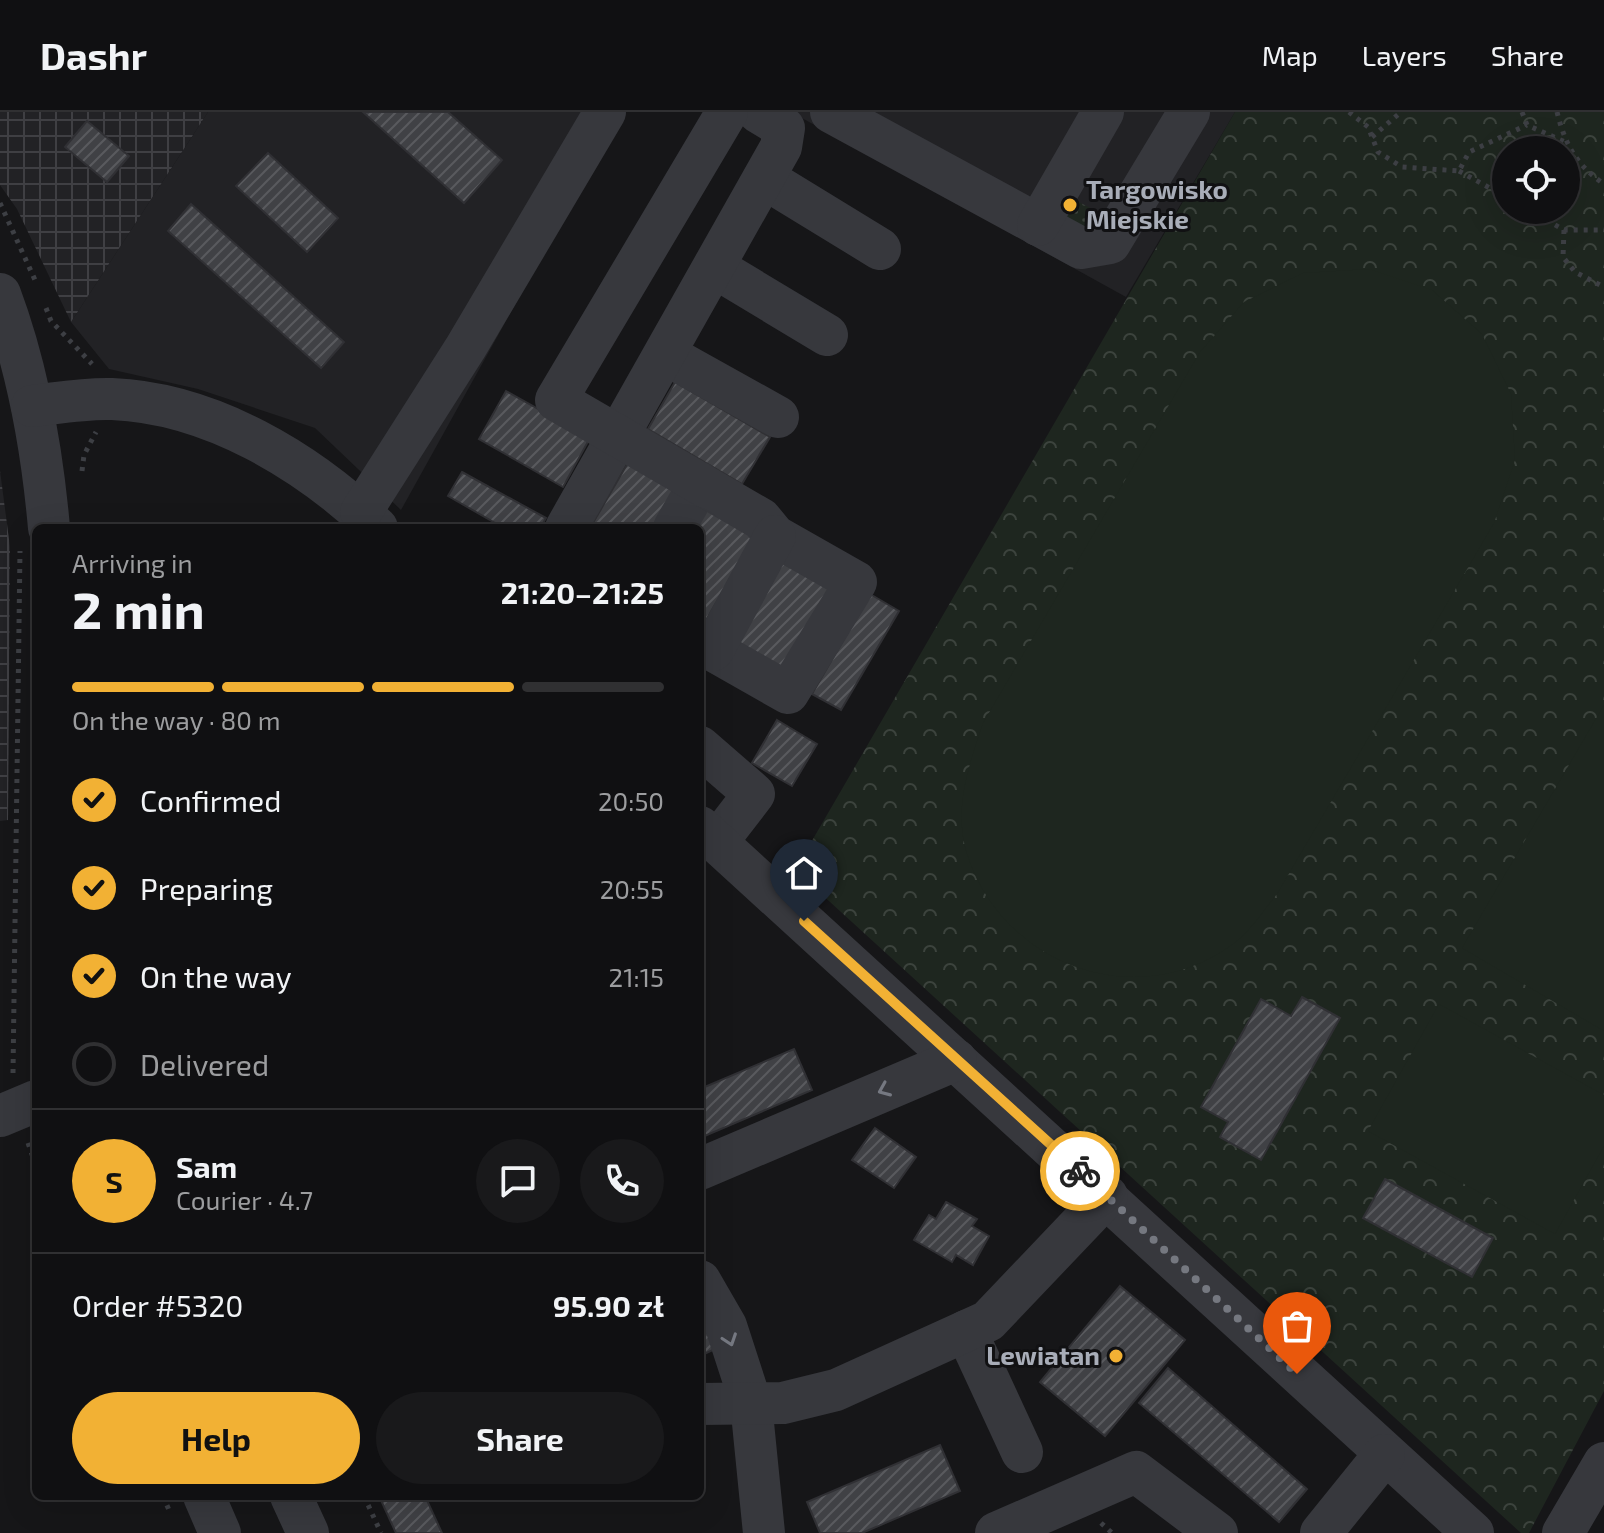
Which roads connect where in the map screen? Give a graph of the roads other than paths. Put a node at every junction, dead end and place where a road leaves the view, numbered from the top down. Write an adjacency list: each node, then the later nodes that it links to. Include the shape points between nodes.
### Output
1 (605, 112): 18 (street)
2 (727, 112): 16 (street, via 556,400)
3 (758, 112): 7 (street, via 784,128 781,147)
4 (831, 112): 8 (street)
5 (1103, 112): 8 (street)
6 (1189, 112): 8 (street, via 1110,243 1081,248)
7 (764, 178): 9 (street); 10 (street)
8 (1038, 225)
9 (880, 249)
10 (714, 267): 12 (street); 13 (street)
11 (19, 290): 14 (street)
12 (827, 335)
13 (665, 354): 15 (street); 16 (street)
14 (32, 406): 18 (street, via 98,399 189,411 271,447); 19 (street, via 44,466)
15 (778, 417)
16 (619, 435): 17 (street); 20 (street)
17 (700, 483): 21 (street); 22 (street, via 761,519)
18 (369, 520)
19 (36, 524)
20 (568, 524)
21 (676, 524)
22 (775, 536): 23 (street); 23 (street, via 856,582 788,693)
23 (706, 646)
24 (704, 750): 25 (street, via 754,794)
25 (708, 835): 26 (street)
26 (956, 1060): 27 (street, one-way to 27); 28 (street)
27 (704, 1167)
28 (1107, 1196): 30 (street, via 988,1321); 34 (street)
29 (704, 1288): 31 (street, one-way to 31, via 726,1326)
30 (966, 1331): 31 (street, via 836,1390 783,1403); 33 (street)
31 (751, 1403): 32 (street); 42 (street)
32 (704, 1404)
33 (1022, 1452)
34 (1384, 1455): 39 (street); 45 (street)
35 (1604, 1463): 46 (street)
36 (206, 1500): 40 (street)
37 (293, 1500): 41 (street)
38 (1053, 1521): 43 (street); 44 (street, via 1136,1472)
39 (1342, 1525)
40 (220, 1533)
41 (308, 1533)
42 (764, 1533)
43 (996, 1533)
44 (1217, 1533)
45 (1473, 1533)
46 (1563, 1533)

